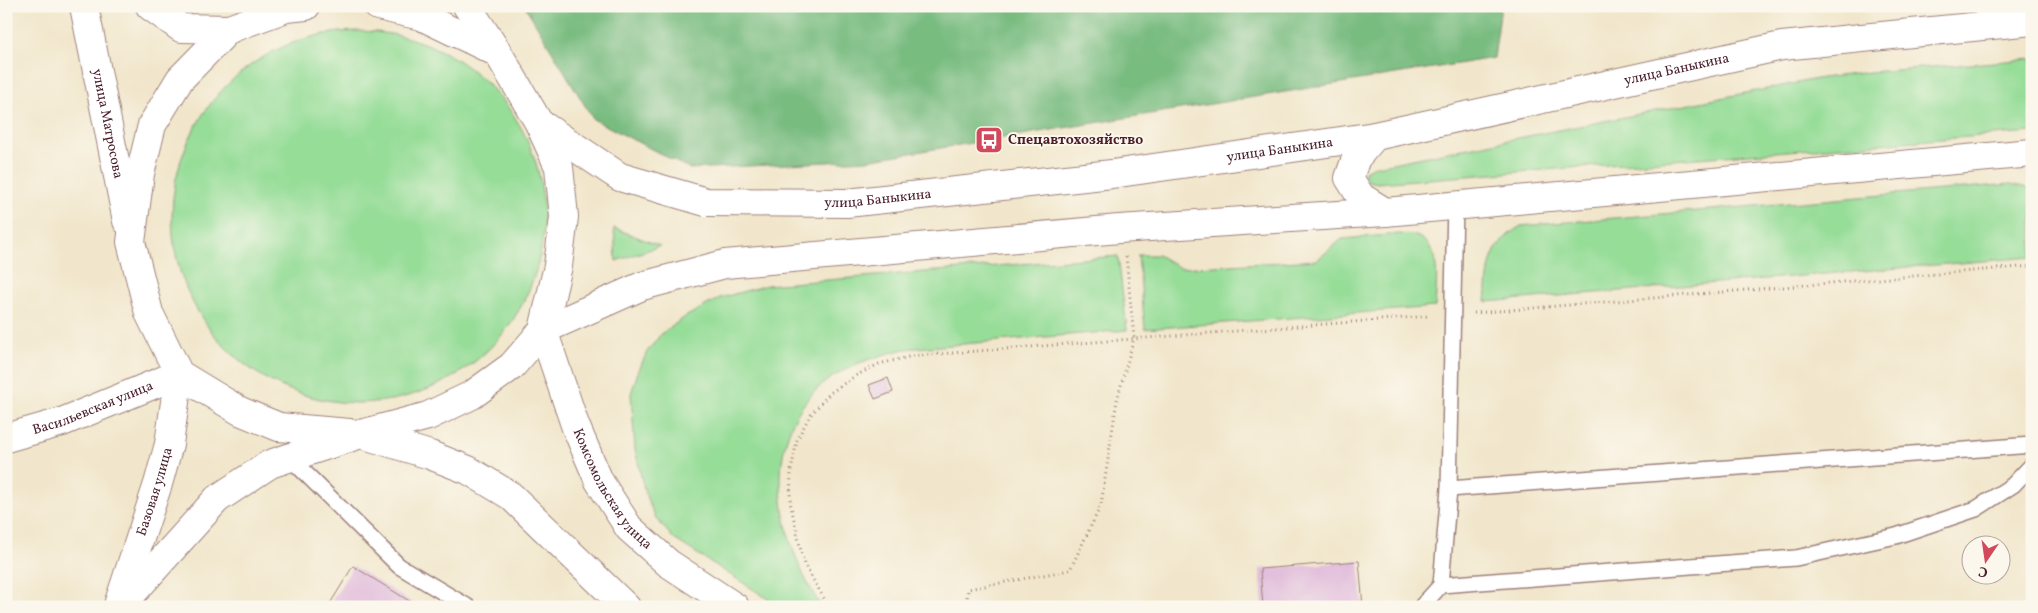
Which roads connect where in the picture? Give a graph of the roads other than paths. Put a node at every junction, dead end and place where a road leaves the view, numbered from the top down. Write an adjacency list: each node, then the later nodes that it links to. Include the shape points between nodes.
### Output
1 (84, 6): 15 (main road, улица Матросова)
2 (150, 6): 8 (main road, via 181,28)
3 (254, 6): 8 (main road)
4 (306, 6): 8 (main road, via 286,8)
5 (378, 6): 9 (main road, via 421,16)
6 (467, 6): 9 (main road)
7 (2032, 20): 11 (main road, улица Баныкина, via 1782,46)
8 (229, 29): 15 (main road, via 180,79 152,125 140,174)
9 (498, 53): 10 (main road)
10 (540, 123): 11 (main road, улица Баныкина, via 620,177 706,202 847,202 1112,174); 16 (main road, via 559,167 564,216 558,266)
11 (1376, 136): 14 (main road, via 1356,158 1349,178 1361,197)
12 (2032, 153): 13 (main road)
13 (1454, 204): 14 (main road); 23 (lane)
14 (1386, 212): 16 (main road, via 1119,229 724,264 642,286)
15 (131, 242): 17 (main road, улица Матросова, via 149,312)
16 (544, 330): 18 (main road, via 512,366 472,395 428,416); 28 (main road, Комсомольская улица, via 574,425 600,481 629,528 668,563)
17 (179, 374): 18 (main road, via 240,411 279,427); 19 (main road, Васильевская улица, via 62,422); 25 (main road, Базовая улица, via 169,444)
18 (361, 434): 21 (main road); 27 (main road, via 468,470 510,496)
19 (6, 438)
20 (2032, 445): 23 (lane)
21 (290, 458): 25 (main road, via 270,464 217,499); 26 (lane, via 399,566)
22 (2032, 465): 24 (lane, via 2013,485 1976,509 1896,536 1796,558)
23 (1450, 489): 24 (lane)
24 (1441, 585): 29 (lane)
25 (119, 607)
26 (468, 607)
27 (626, 607)
28 (735, 607)
29 (1421, 607)

